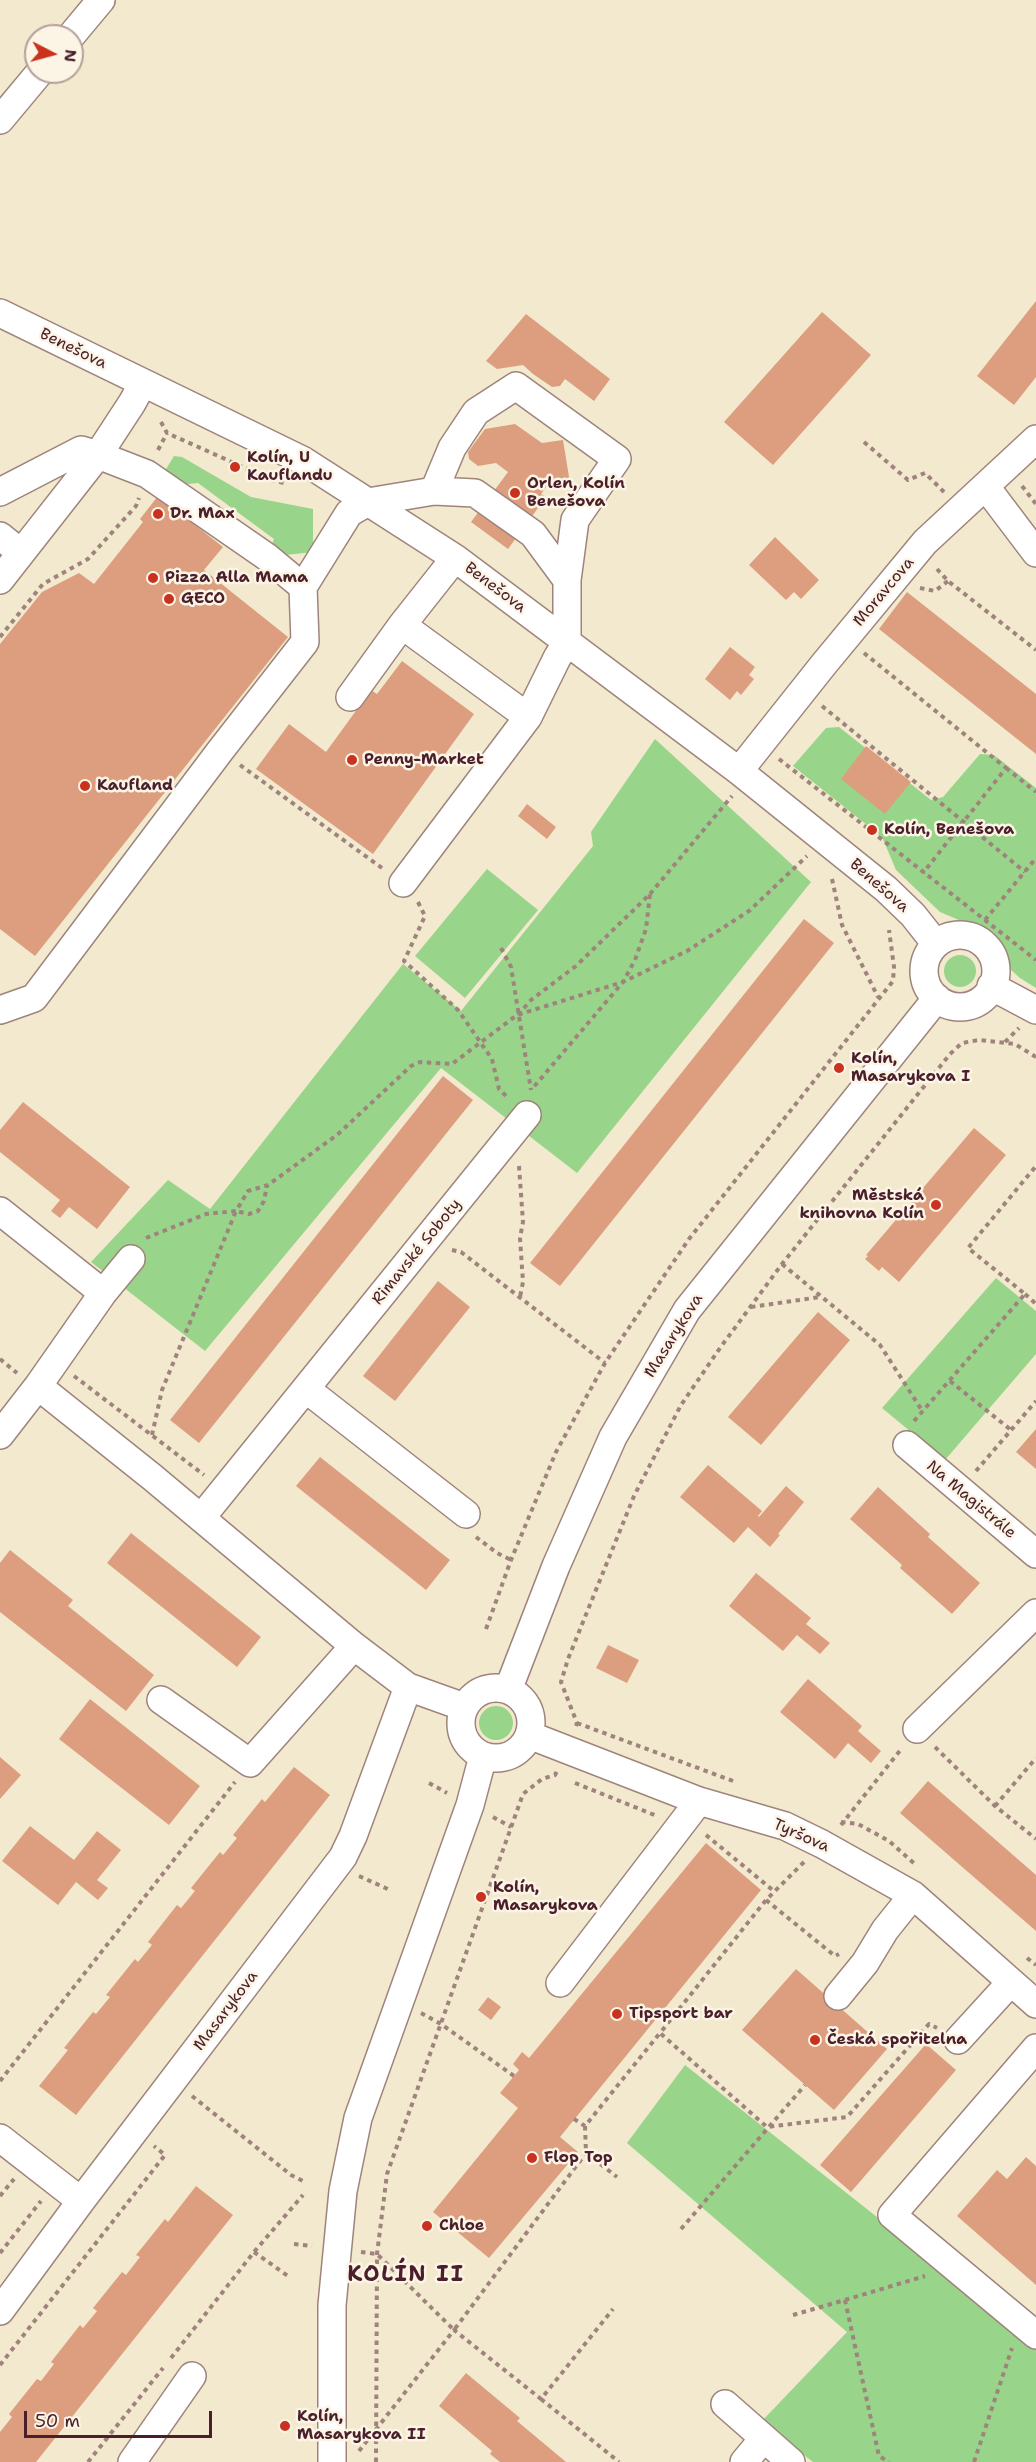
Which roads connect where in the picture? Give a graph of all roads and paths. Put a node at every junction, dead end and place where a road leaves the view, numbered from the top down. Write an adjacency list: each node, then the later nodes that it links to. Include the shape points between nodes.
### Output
1 (101, 0): 2 (street)
2 (81, 24)
3 (30, 84): 4 (street)
4 (0, 120)
5 (0, 313): 6 (street, Benešova)
6 (143, 383): 12 (street); 20 (street, Benešova, via 304,460)
7 (158, 415): 8 (path)
8 (167, 433): 11 (path); 14 (path)
9 (1036, 439): 15 (street, Moravcova)
10 (864, 442): 19 (path, via 908,480 925,473)
11 (157, 451)
12 (98, 455): 17 (street, via 81,450); 24 (street); 30 (street, via 147,474 267,557)
13 (1018, 480): 21 (path)
14 (294, 486)
15 (986, 487): 23 (street, Moravcova); 25 (street)
16 (434, 491): 20 (street); 28 (street, via 475,493 533,534); 28 (street, via 452,448 476,412 516,386 617,459 575,520)
17 (0, 492)
18 (139, 496): 33 (path, via 136,506 88,559 43,584)
19 (949, 498)
20 (368, 502): 26 (street, Benešova); 30 (street, via 350,513)
21 (1036, 504)
22 (0, 536): 24 (street)
23 (919, 551): 29 (path); 40 (street, Moravcova)
24 (21, 553): 27 (street)
25 (1036, 553)
26 (455, 558): 32 (street); 34 (street, Benešova)
27 (0, 580)
28 (567, 580): 34 (street)
29 (948, 581): 31 (path, via 935,591); 36 (path)
30 (303, 587): 41 (street, via 305,642)
31 (916, 588)
32 (402, 626): 37 (street); 39 (street)
33 (0, 637)
34 (567, 642): 39 (street); 43 (street, Benešova)
35 (859, 648): 42 (path)
36 (1036, 650)
37 (350, 697)
38 (817, 702): 45 (path)
39 (528, 717): 53 (street)
40 (759, 746): 43 (street, Moravcova); 51 (path)
41 (220, 751): 53 (path); 63 (street, via 34,998)
42 (1006, 768): 44 (path); 45 (path)
43 (735, 783): 54 (path); 57 (street, Benešova, via 886,889)
44 (1036, 792)
45 (963, 821): 50 (path); 51 (path)
46 (800, 848): 47 (path)
47 (808, 855): 49 (path); 60 (path, via 729,926 663,965)
48 (1036, 858): 50 (path)
49 (816, 860)
50 (1025, 872): 55 (path)
51 (923, 873): 55 (path)
52 (838, 877): 56 (path, via 831,872 842,925 878,997 893,981 891,932)
53 (403, 883): 66 (path, via 424,916 404,961 458,1010)
54 (650, 894): 60 (path, via 646,929); 65 (path, via 576,966)
55 (985, 920): 59 (path)
56 (886, 924)
57 (936, 944): 61 (street, via 954,935 981,942 995,967); 62 (street, via 925,961 924,971)
58 (501, 948): 65 (path, via 511,967)
59 (1036, 960)
60 (623, 982): 65 (path); 68 (path)
61 (992, 986): 62 (street, via 977,1002 967,1006 946,1004); 64 (street)
62 (937, 998): 104 (street, Masarykova, via 687,1310 613,1437 556,1566)
63 (0, 1010)
64 (1036, 1010)
65 (517, 1015): 66 (path); 68 (path, via 523,1030)
66 (481, 1041): 68 (path, via 492,1059 499,1089); 71 (path, via 452,1064 420,1062 411,1066 337,1135)
67 (1036, 1057): 76 (path, via 1015,1044 979,1040 962,1043)
68 (525, 1104): 74 (street, Rimavské Soboty)
69 (520, 1162): 79 (path)
70 (1036, 1166): 78 (path, via 968,1248)
71 (267, 1185): 73 (path, via 248,1191); 73 (path, via 258,1211 249,1214)
72 (0, 1210): 77 (street)
73 (236, 1210): 75 (path, via 206,1214 127,1244 122,1251); 93 (path, via 162,1390)
74 (428, 1238): 79 (path, via 447,1250 461,1252); 88 (street, Rimavské Soboty)
75 (131, 1259): 77 (street)
76 (783, 1264): 80 (path); 82 (path)
77 (103, 1293): 84 (street)
78 (1025, 1294): 81 (path); 86 (path)
79 (520, 1297): 85 (path)
80 (821, 1297): 82 (path); 90 (path, via 880,1346)
81 (1036, 1304)
82 (751, 1307): 109 (path, via 681,1405 634,1496 561,1682 577,1723)
83 (0, 1359): 87 (path)
84 (55, 1362): 87 (street); 93 (path)
85 (605, 1363)
86 (950, 1381): 90 (path); 91 (path)
87 (30, 1382): 92 (street); 98 (street)
88 (306, 1389): 97 (street); 98 (street, Rimavské Soboty)
89 (1036, 1401): 91 (path)
90 (923, 1412): 94 (path, via 899,1438)
91 (1011, 1430): 96 (path)
92 (0, 1435)
93 (152, 1435): 95 (path)
94 (907, 1445): 96 (street, Na Magistrále)
95 (205, 1475)
96 (959, 1491): 99 (street, Na Magistrále)
97 (466, 1514): 100 (path, via 462,1525)
98 (201, 1518): 102 (street)
99 (1036, 1554)
100 (511, 1560)
101 (1036, 1613): 107 (street)
102 (354, 1646): 103 (street); 112 (street)
103 (408, 1687): 106 (street); 117 (street, Masarykova, via 353,1836)
104 (508, 1690): 106 (street, via 488,1689 470,1698); 108 (street, via 525,1703 530,1713)
105 (161, 1700): 112 (street)
106 (464, 1707): 110 (street, via 461,1730 465,1741)
107 (917, 1729): 114 (path); 116 (path)
108 (529, 1735): 109 (street, Tyršova); 110 (street, via 524,1745 505,1757)
109 (566, 1749): 113 (street, Tyršova); 127 (path, via 555,1775 542,1779 523,1794)
110 (483, 1756): 125 (street, via 470,1805)
111 (1036, 1758): 114 (path)
112 (250, 1763): 133 (path)
113 (699, 1801): 116 (street, Tyršova, via 784,1826); 123 (street)
114 (995, 1806): 115 (path)
115 (1036, 1839)
116 (822, 1844): 119 (street, Tyršova); 120 (path)
117 (337, 1865): 118 (path); 132 (street, Masarykova)
118 (390, 1890)
119 (913, 1895): 122 (street, Tyršova); 124 (street)
120 (766, 1900): 121 (path, via 835,1956); 128 (path)
121 (845, 1951)
122 (1011, 1982): 126 (street, Tyršova); 129 (street)
123 (560, 1983)
124 (838, 1996)
125 (401, 1998): 127 (path); 166 (street, via 358,2118 343,2191 332,2305)
126 (1036, 2004)
127 (441, 2024): 131 (path); 151 (path, via 387,2174)
128 (660, 2033): 136 (path); 137 (path)
129 (958, 2040): 137 (path, via 929,2024 847,2117)
130 (1036, 2048): 152 (street, via 892,2215)
131 (514, 2076)
132 (173, 2080): 138 (street, Masarykova); 143 (path)
133 (0, 2081)
134 (805, 2085): 137 (path)
135 (574, 2119): 136 (path)
136 (585, 2126): 140 (path)
137 (767, 2127): 148 (path)
138 (134, 2131): 147 (street, Masarykova); 160 (path, via 165,2155)
139 (0, 2138): 147 (street)
140 (586, 2153): 142 (path); 159 (path)
141 (19, 2171): 145 (path)
142 (617, 2177)
143 (303, 2181)
144 (303, 2195): 149 (path)
145 (0, 2196)
146 (45, 2197): 150 (path)
147 (81, 2201): 156 (street, Masarykova)
148 (681, 2229)
149 (254, 2252): 153 (path); 167 (path)
150 (0, 2253)
151 (377, 2254): 159 (path); 164 (path)
152 (954, 2268): 154 (path); 158 (street)
153 (288, 2276)
154 (845, 2300): 157 (path); 173 (path, via 879,2457)
155 (613, 2309): 162 (path)
156 (0, 2311)
157 (793, 2315)
158 (1029, 2329): 174 (path)
159 (454, 2330): 162 (path); 164 (path)
160 (0, 2365)
161 (192, 2376): 168 (street)
162 (541, 2399): 170 (path)
163 (724, 2404): 165 (street)
164 (376, 2429): 166 (path); 169 (path)
165 (764, 2438): 171 (street); 172 (street)
166 (344, 2458)
167 (88, 2462)
168 (132, 2462)
169 (376, 2462)
170 (619, 2462)
171 (744, 2462)
172 (791, 2462)
173 (889, 2462)
174 (974, 2462)

